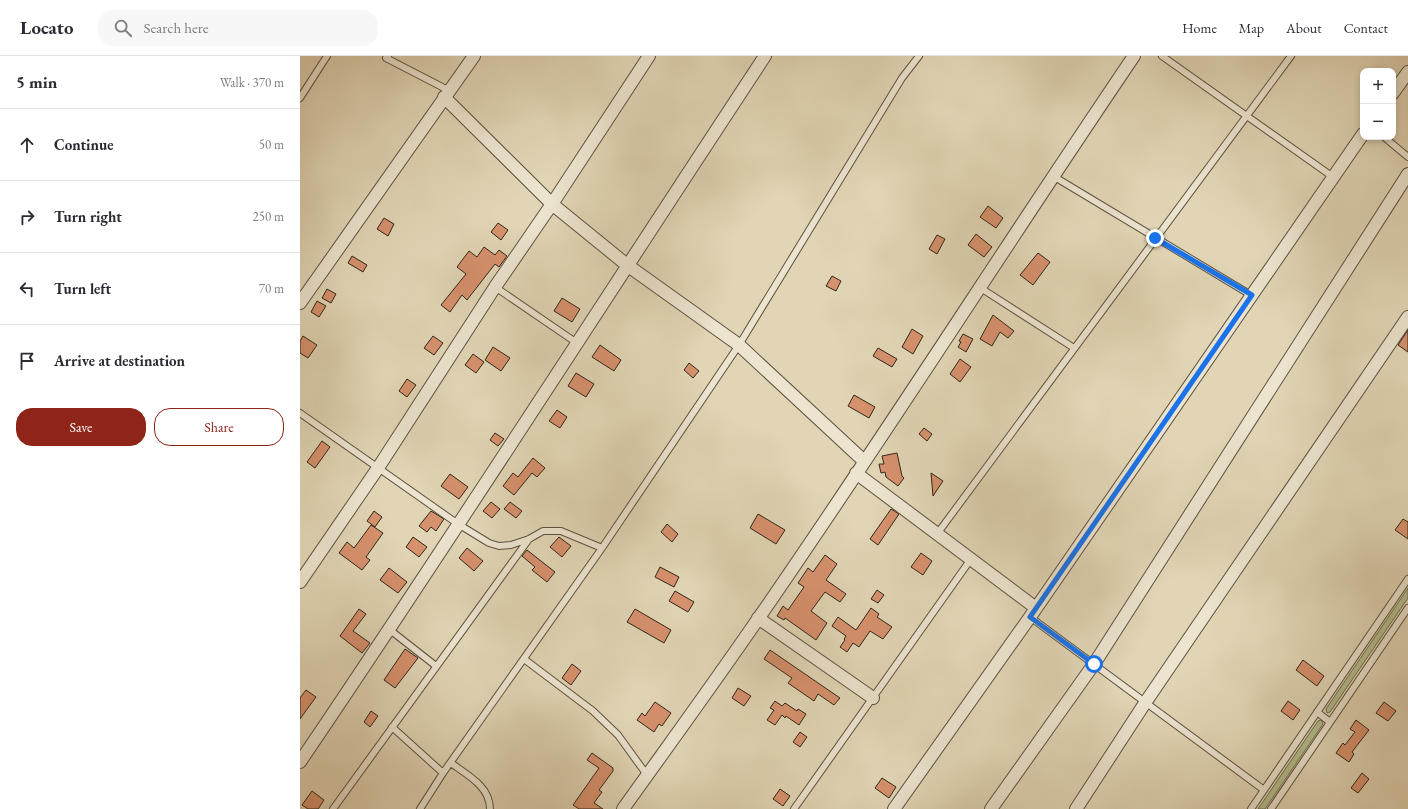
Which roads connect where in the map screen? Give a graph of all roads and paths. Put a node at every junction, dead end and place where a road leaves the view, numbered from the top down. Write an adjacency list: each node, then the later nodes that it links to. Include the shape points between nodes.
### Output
1 (327, 56): 13 (lane)
2 (388, 56): 12 (lane, via 386,58)
3 (474, 56): 12 (street)
4 (649, 56): 21 (street)
5 (765, 56): 23 (street)
6 (919, 56): 30 (lane, via 902,78)
7 (1134, 56): 19 (street)
8 (1162, 56): 14 (lane)
9 (1291, 56): 14 (lane)
10 (1408, 72): 11 (street)
11 (1396, 89)
12 (446, 94): 21 (street); 27 (street)
13 (300, 98)
14 (1246, 116): 20 (lane); 22 (lane)
15 (1360, 138): 20 (street)
16 (1388, 140): 17 (lane)
17 (1408, 157)
18 (1408, 174): 48 (street)
19 (1053, 176): 22 (lane); 25 (street)
20 (1333, 177): 26 (street)
21 (552, 204): 23 (street); 24 (street)
22 (1155, 238): 26 (lane); 31 (lane)
23 (627, 265): 29 (street); 30 (street)
24 (495, 286): 29 (lane); 34 (street)
25 (979, 287): 31 (lane); 33 (street)
26 (1252, 295): 44 (street)
27 (300, 303)
28 (1408, 317): 51 (street)
29 (577, 343): 36 (street)
30 (739, 344): 33 (street); 39 (lane)
31 (1074, 348): 37 (lane)
32 (300, 413): 34 (lane)
33 (864, 461): 35 (street)
34 (378, 468): 36 (lane); 42 (street)
35 (856, 473): 37 (street); 45 (street)
36 (458, 524): 38 (lane, via 489,543 499,546 511,545); 46 (street)
37 (937, 534): 40 (street)
38 (529, 538): 39 (lane, via 543,531 562,531); 49 (lane)
39 (602, 548): 47 (lane)
40 (971, 559): 44 (street); 50 (lane)
41 (1408, 579): 52 (lane)
42 (300, 582)
43 (1408, 608): 53 (lane)
44 (1033, 612): 48 (lane); 65 (street)
45 (758, 618): 50 (street); 58 (street)
46 (390, 630): 49 (lane); 55 (street)
47 (524, 658): 56 (lane); 58 (lane, via 593,711 618,735)
48 (1094, 664): 51 (lane); 66 (street)
49 (436, 666): 54 (lane)
50 (873, 698): 64 (lane)
51 (1145, 703): 59 (lane); 67 (street)
52 (1317, 712): 53 (lane); 59 (lane)
53 (1330, 722): 69 (lane)
54 (392, 727): 57 (lane); 60 (lane)
55 (300, 762)
56 (451, 762): 57 (lane); 62 (lane, via 484,789 489,798)
57 (443, 773): 61 (lane)
58 (648, 775): 63 (street)
59 (1264, 790): 68 (lane)
60 (333, 809)
61 (420, 809)
62 (490, 809)
63 (623, 809)
64 (794, 809)
65 (894, 809)
66 (992, 809)
67 (1076, 809)
68 (1251, 809)
69 (1271, 809)

